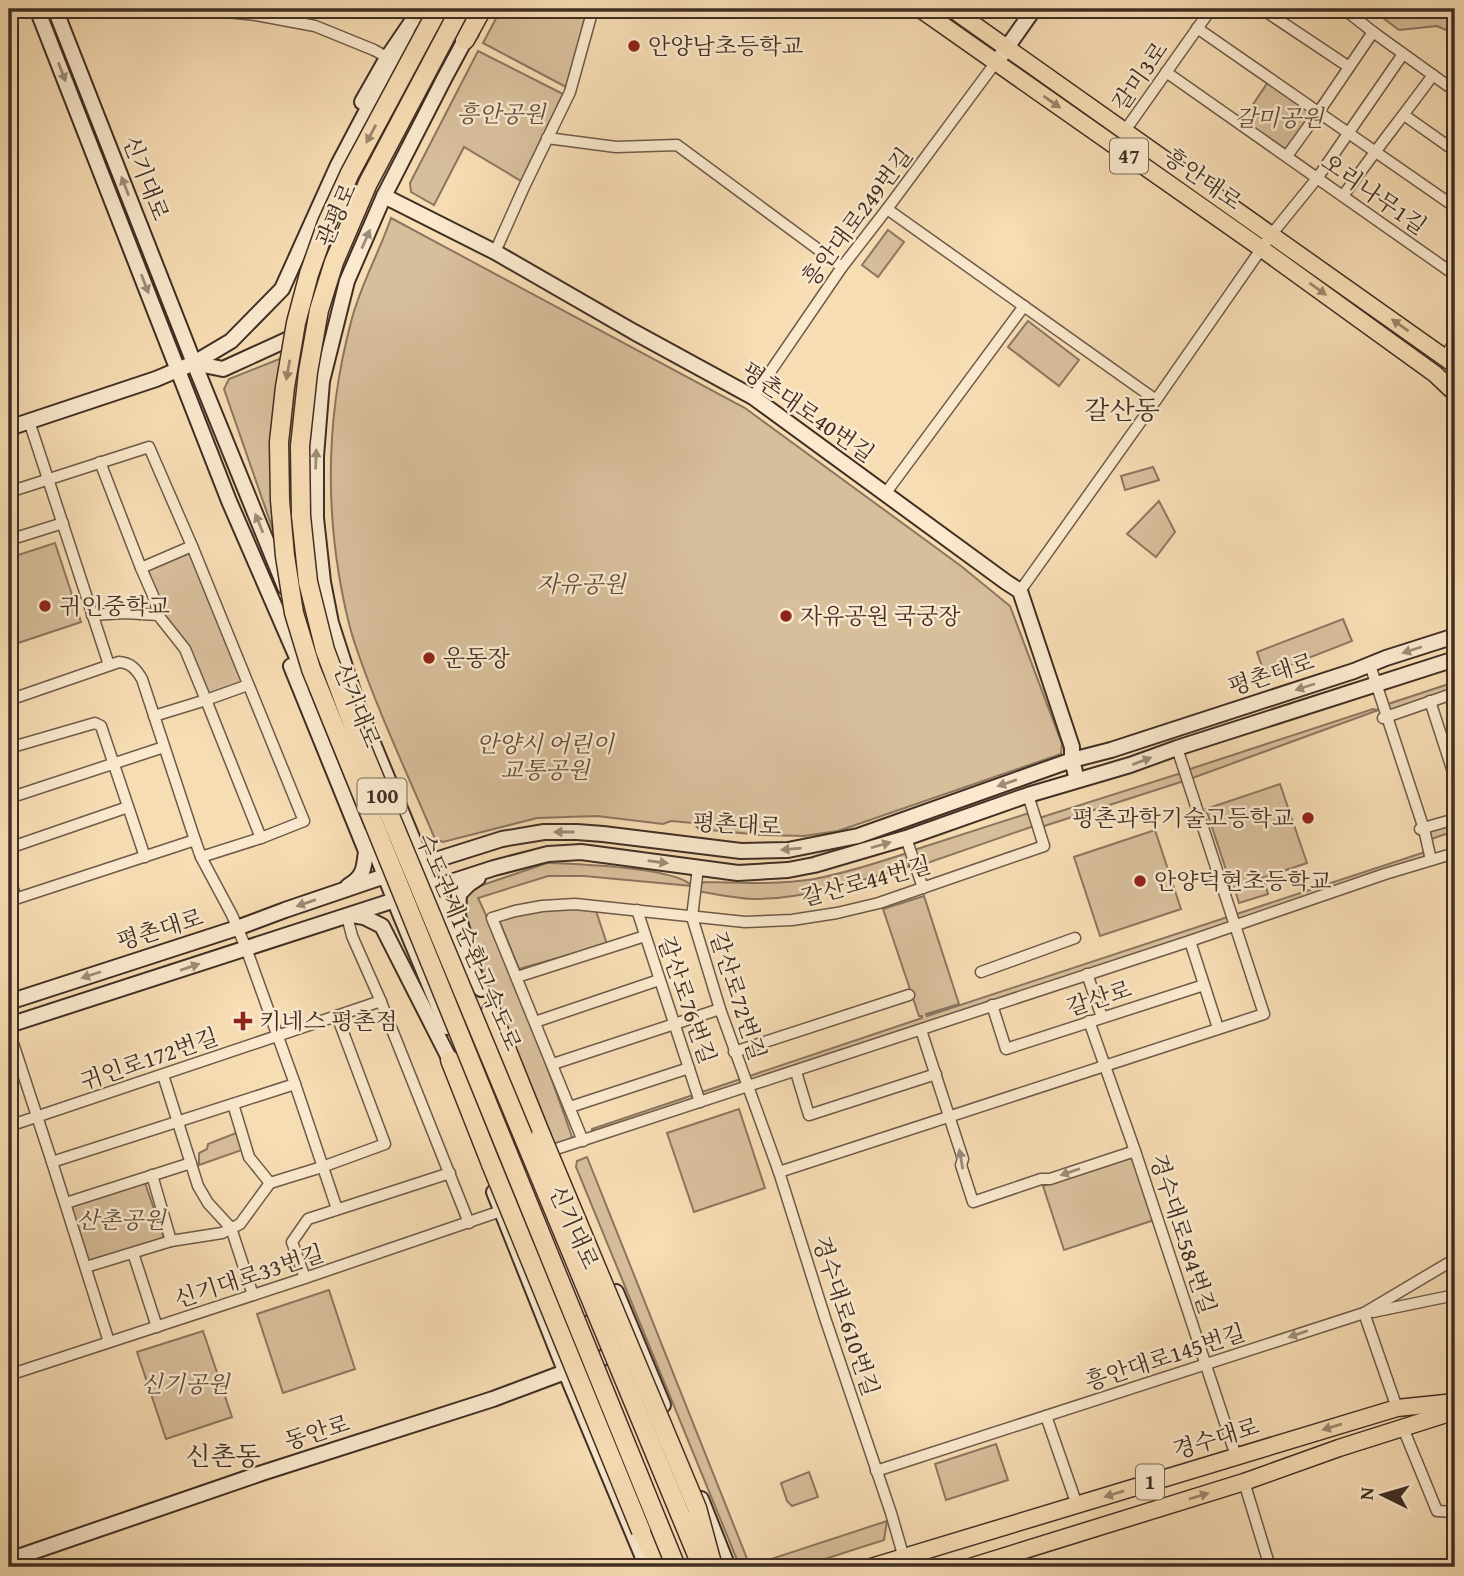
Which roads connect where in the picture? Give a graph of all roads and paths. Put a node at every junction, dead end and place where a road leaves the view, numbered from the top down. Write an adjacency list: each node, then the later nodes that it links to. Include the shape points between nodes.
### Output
1 (37, 9): 59 (street, 신기대로, one-way to 59)
2 (55, 9): 58 (street, 신기대로, one-way to 2)
3 (198, 9): 16 (street)
4 (460, 9): 226 (highway, 수도권제1순환고속도로 / 100, bridge, via 368,183 319,310 300,446 308,582 325,650 359,741)
5 (467, 9): 27 (street, 관평로)
6 (482, 9): 20 (highway)
7 (488, 9): 20 (street)
8 (593, 9): 35 (street, via 570,92)
9 (920, 9): 17 (main road, 흥안대로 / 47)
10 (1034, 9): 21 (street)
11 (1211, 9): 18 (street, 갈미3로)
12 (1262, 9): 25 (street)
13 (1344, 9): 19 (street)
14 (424, 10): 23 (street); 224 (highway, 수도권제1순환고속도로 / 100, one-way to 224, bridge, via 327,223 293,336 279,442 280,500 294,613 311,669)
15 (956, 11): 17 (main road); 21 (main road, 흥안대로 / 47)
16 (257, 12): 23 (street, via 315,26)
17 (949, 29): 24 (main road, 흥안대로 / 47)
18 (1197, 29): 26 (street, 갈미3로); 31 (street)
19 (1373, 33): 22 (street); 25 (street)
20 (465, 40): 27 (street)
21 (1008, 47): 24 (street); 33 (main road, 흥안대로 / 47)
22 (1403, 54): 28 (street); 34 (street)
23 (393, 60): 27 (street); 53 (street, 관평로, via 338,165); 53 (street, via 335,150)
24 (996, 62): 44 (street, 흥안대로249번길); 46 (main road, 흥안대로 / 47, one-way to 46)
25 (1349, 67): 31 (street)
26 (1166, 72): 33 (street, 갈미3로); 39 (street, 오리나무1길)
27 (439, 75): 30 (street); 36 (street, 관평로)
28 (1433, 75): 29 (street); 32 (street)
29 (1455, 91)
30 (432, 104): 36 (street); 41 (street)
31 (1318, 113): 34 (street); 39 (street)
32 (1404, 116): 37 (street); 38 (street)
33 (1124, 132): 45 (main road, 흥안대로 / 47)
34 (1348, 133): 37 (street); 40 (street)
35 (547, 138): 49 (street); 50 (street, via 616,147 677,145)
36 (395, 145): 55 (street, 관평로)
37 (1375, 151): 42 (street); 43 (street)
38 (1455, 151)
39 (1287, 156): 40 (street, 오리나무1길)
40 (1318, 177): 42 (street, 오리나무1길); 47 (street)
41 (384, 196): 49 (street, 평촌대로40번길); 52 (street, one-way to 41)
42 (1343, 196): 51 (street, 오리나무1길)
43 (1455, 207)
44 (887, 209): 50 (street, 흥안대로249번길); 54 (street)
45 (1246, 217): 46 (main road); 47 (main road, 흥안대로 / 47)
46 (1236, 231): 48 (main road, 흥안대로 / 47)
47 (1271, 235): 48 (street); 57 (main road, 흥안대로 / 47, one-way to 47)
48 (1262, 249): 60 (main road, 흥안대로 / 47, one-way to 60); 62 (street)
49 (495, 252): 61 (street, 평촌대로40번길)
50 (842, 267): 61 (street, 흥안대로249번길)
51 (1455, 275)
52 (347, 281): 55 (street); 102 (street, one-way to 52, via 345,672 323,582 316,518 322,381)
53 (282, 289): 58 (street, 관평로, via 231,341)
54 (1024, 306): 62 (street); 68 (street)
55 (315, 327): 58 (street, 관평로, via 223,369); 93 (street, via 303,455 305,521 312,586)
56 (1455, 341): 57 (street)
57 (1450, 361)
58 (194, 363): 59 (street, 관평로); 93 (street, 신기대로, one-way to 58)
59 (178, 370): 63 (street, 관평로); 69 (street, 신기대로)
60 (1455, 393)
61 (753, 397): 68 (street, 평촌대로40번길)
62 (1156, 400): 74 (street)
63 (29, 421): 64 (street, 관평로); 66 (street)
64 (9, 428)
65 (100, 462): 66 (street); 72 (street, via 149,447); 73 (street)
66 (48, 479): 67 (street); 70 (street)
67 (9, 492)
68 (885, 494): 74 (street, 평촌대로40번길)
69 (229, 501): 87 (street); 93 (street, 신기대로)
70 (62, 523): 71 (street); 75 (street)
71 (9, 540)
72 (192, 546): 73 (street); 82 (street)
73 (141, 568): 76 (street)
74 (1020, 591): 94 (street, via 1072,747)
75 (92, 615): 76 (street); 79 (street)
76 (158, 615): 85 (street, via 185,649)
77 (1455, 636): 80 (street, 평촌대로, one-way to 80)
78 (1455, 659): 81 (street, 평촌대로)
79 (109, 665): 84 (street); 88 (street, via 125,662 135,668)
80 (1370, 665): 81 (street); 94 (street, 평촌대로, one-way to 94)
81 (1377, 684): 89 (street); 92 (street, 평촌대로)
82 (248, 685): 85 (street); 105 (street, via 304,821)
83 (1455, 693): 86 (street)
84 (9, 700)
85 (206, 700): 88 (street); 105 (street)
86 (1430, 701): 89 (street); 96 (street)
87 (305, 702): 93 (street); 120 (street, via 366,851 357,881)
88 (154, 716): 90 (street)
89 (1385, 718): 104 (street)
90 (164, 747): 95 (street); 107 (street)
91 (9, 748): 95 (street, via 95,723 102,726)
92 (1177, 748): 97 (street, 평촌대로, one-way to 92); 128 (street)
93 (343, 749): 98 (street, 신기대로); 116 (street, 신기대로)
94 (1072, 760): 97 (street); 113 (street, 평촌대로, one-way to 113, via 858,836 800,849 741,851 603,834 544,832 502,839)
95 (113, 763): 100 (street); 101 (street)
96 (1455, 778)
97 (1077, 780): 99 (street, 평촌대로)
98 (363, 781): 102 (street); 116 (street, 신기대로)
99 (1028, 795): 106 (street, 평촌대로); 119 (street, 갈산로44번길, via 1044,846)
100 (9, 798)
101 (128, 807): 108 (street); 110 (street)
102 (402, 814): 113 (street)
103 (1455, 819): 104 (street)
104 (1422, 829): 112 (street)
105 (261, 838): 111 (street)
106 (906, 838): 115 (street, 평촌대로, one-way to 106, via 737,873 789,870); 119 (street)
107 (195, 840): 110 (street); 111 (street)
108 (9, 848)
109 (1455, 853): 112 (street, 갈산로)
110 (145, 857): 122 (street)
111 (201, 857): 129 (street)
112 (1431, 860): 128 (street, 갈산로)
113 (423, 864): 116 (street, 평촌대로); 118 (street)
114 (494, 868): 115 (street, 평촌대로, one-way to 115, via 548,854 581,852); 118 (street, 평촌대로); 141 (street, via 459,894 458,916)
115 (698, 868): 126 (street)
116 (392, 874): 120 (street, 평촌대로); 121 (street, 신기대로); 123 (street, 신기대로)
117 (9, 876): 122 (street)
118 (434, 888): 121 (street, 평촌대로); 141 (street)
119 (923, 888): 126 (street, 갈산로44번길, via 836,914 792,920)
120 (337, 892): 129 (street, 평촌대로, one-way to 129)
121 (410, 896): 123 (street, 평촌대로); 201 (street, 신기대로)
122 (12, 900)
123 (394, 901): 125 (street, 평촌대로); 127 (street, 신기대로)
124 (637, 910): 126 (street, 갈산로44번길); 130 (street, 갈산로76번길); 137 (street, 갈산로44번길, via 558,904 492,918)
125 (349, 915): 133 (street, 평촌대로); 143 (street, via 352,936); 159 (street, via 382,926)
126 (692, 917): 146 (street, 갈산로72번길)
127 (403, 922): 159 (street); 202 (street, 신기대로)
128 (1236, 926): 132 (street, 갈산로); 154 (street, via 1264,1014)
129 (237, 928): 133 (street); 134 (street, 평촌대로)
130 (645, 936): 137 (street); 139 (street, 갈산로76번길)
131 (1075, 938): 135 (street)
132 (1190, 941): 136 (street, 갈산로); 140 (street)
133 (246, 948): 138 (street, 평촌대로, one-way to 133); 157 (street)
134 (146, 956): 138 (street); 144 (street, 평촌대로, one-way to 144)
135 (981, 972)
136 (1087, 974): 145 (street, 갈산로); 149 (street)
137 (517, 977): 151 (street)
138 (153, 979): 153 (street, 평촌대로)
139 (659, 980): 151 (street); 152 (street, 갈산로76번길)
140 (1204, 985): 149 (street, 갈산로); 154 (street)
141 (481, 989): 147 (street)
142 (909, 995): 158 (street)
143 (381, 1001): 148 (street, 귀인로172번길); 182 (street)
144 (9, 1002)
145 (992, 1005): 150 (street, 갈산로, via 1006,1049); 155 (street, 갈산로)
146 (720, 1009): 152 (street); 158 (street, 갈산로72번길)
147 (491, 1011): 176 (street); 227 (highway, bridge, via 697,1508)
148 (337, 1016): 157 (street, 귀인로172번길); 180 (street, via 384,1144)
149 (1102, 1017): 150 (street, 갈산로)
150 (1089, 1021): 161 (street, 경수대로584번길)
151 (535, 1022): 160 (street)
152 (675, 1024): 160 (street); 162 (street, 갈산로76번길)
153 (9, 1025)
154 (1218, 1028): 161 (street)
155 (921, 1030): 163 (street, 갈산로); 164 (street)
156 (9, 1031): 172 (street)
157 (278, 1035): 165 (street, 귀인로172번길); 166 (street)
158 (734, 1052): 167 (street, 갈산로72번길)
159 (450, 1060): 187 (street); 223 (highway, bridge, via 641,1531)
160 (553, 1064): 170 (street)
161 (1104, 1065): 171 (street); 177 (street, 경수대로584번길)
162 (689, 1068): 168 (street, 갈산로76번길); 170 (street)
163 (796, 1072): 164 (street, via 809,1115); 167 (street, 갈산로)
164 (936, 1074): 171 (street)
165 (163, 1075): 172 (street, 귀인로172번길); 173 (street)
166 (295, 1084): 169 (street); 180 (street)
167 (748, 1087): 168 (street, 갈산로); 181 (street, 경수대로610번길)
168 (700, 1102): 175 (street, 갈산로)
169 (233, 1104): 173 (street); 184 (street, via 249,1157)
170 (570, 1107): 175 (street)
171 (948, 1116): 177 (street, one-way to 171, via 974,1202); 181 (street)
172 (37, 1117): 174 (street, 귀인로172번길); 178 (street)
173 (178, 1122): 178 (street); 179 (street)
174 (9, 1126)
175 (583, 1141): 176 (street, 갈산로)
176 (553, 1150): 200 (street)
177 (1135, 1151): 203 (street, 경수대로584번길)
178 (52, 1162): 185 (street)
179 (191, 1163): 183 (street); 189 (street, via 208,1203)
180 (322, 1167): 184 (street); 186 (street)
181 (779, 1172): 214 (street, 경수대로610번길)
182 (450, 1173): 186 (street); 188 (street)
183 (152, 1175): 185 (street); 190 (street)
184 (270, 1183): 189 (street, via 240,1224)
185 (66, 1203): 193 (street)
186 (337, 1209): 194 (street, via 308,1219 292,1241)
187 (501, 1211): 188 (street, 신기대로33번길); 204 (street)
188 (469, 1223): 194 (street, 신기대로33번길)
189 (231, 1228): 190 (street); 195 (street)
190 (171, 1241): 191 (street)
191 (133, 1253): 193 (street); 198 (street)
192 (1455, 1259): 197 (street, 흥안대로145번길)
193 (86, 1267): 199 (street)
194 (304, 1278): 195 (street, 신기대로33번길)
195 (253, 1295): 198 (street, 신기대로33번길)
196 (1455, 1295): 197 (street)
197 (1364, 1314): 203 (street, 흥안대로145번길, one-way to 203); 208 (street)
198 (157, 1327): 199 (street, 신기대로33번길)
199 (109, 1342): 205 (street, 신기대로33번길)
200 (639, 1345): 201 (street, 동안로); 219 (street)
201 (606, 1356): 202 (street, 동안로); 215 (street, 신기대로)
202 (588, 1364): 204 (street, 동안로); 224 (street, 신기대로)
203 (1206, 1365): 210 (street, 흥안대로145번길); 213 (street, 경수대로584번길)
204 (566, 1373): 221 (street, 동안로); 222 (street)
205 (9, 1375)
206 (1455, 1393): 208 (main road)
207 (1455, 1402): 208 (main road, 경수대로 / 1)
208 (1397, 1408): 213 (main road, 경수대로 / 1, one-way to 213)
209 (1455, 1413): 212 (main road, 1)
210 (1046, 1416): 214 (street, 흥안대로145번길); 217 (street)
211 (1455, 1425): 212 (main road)
212 (1403, 1428): 216 (main road, 1); 218 (street, via 1437,1511)
213 (1236, 1456): 217 (main road, 경수대로 / 1, one-way to 217)
214 (876, 1471): 220 (street, 경수대로610번길)
215 (656, 1475): 219 (street); 225 (street, 신기대로)
216 (1244, 1482): 230 (main road, 1, one-way to 216); 231 (street)
217 (1077, 1505): 220 (main road, 경수대로 / 1)
218 (1455, 1512)
219 (710, 1520): 228 (street)
220 (904, 1558): 229 (main road, 경수대로 / 1)
221 (9, 1560)
222 (647, 1567)
223 (660, 1567)
224 (675, 1567)
225 (694, 1567)
226 (702, 1567)
227 (713, 1567)
228 (728, 1567)
229 (871, 1567)
230 (970, 1567)
231 (1270, 1567)

